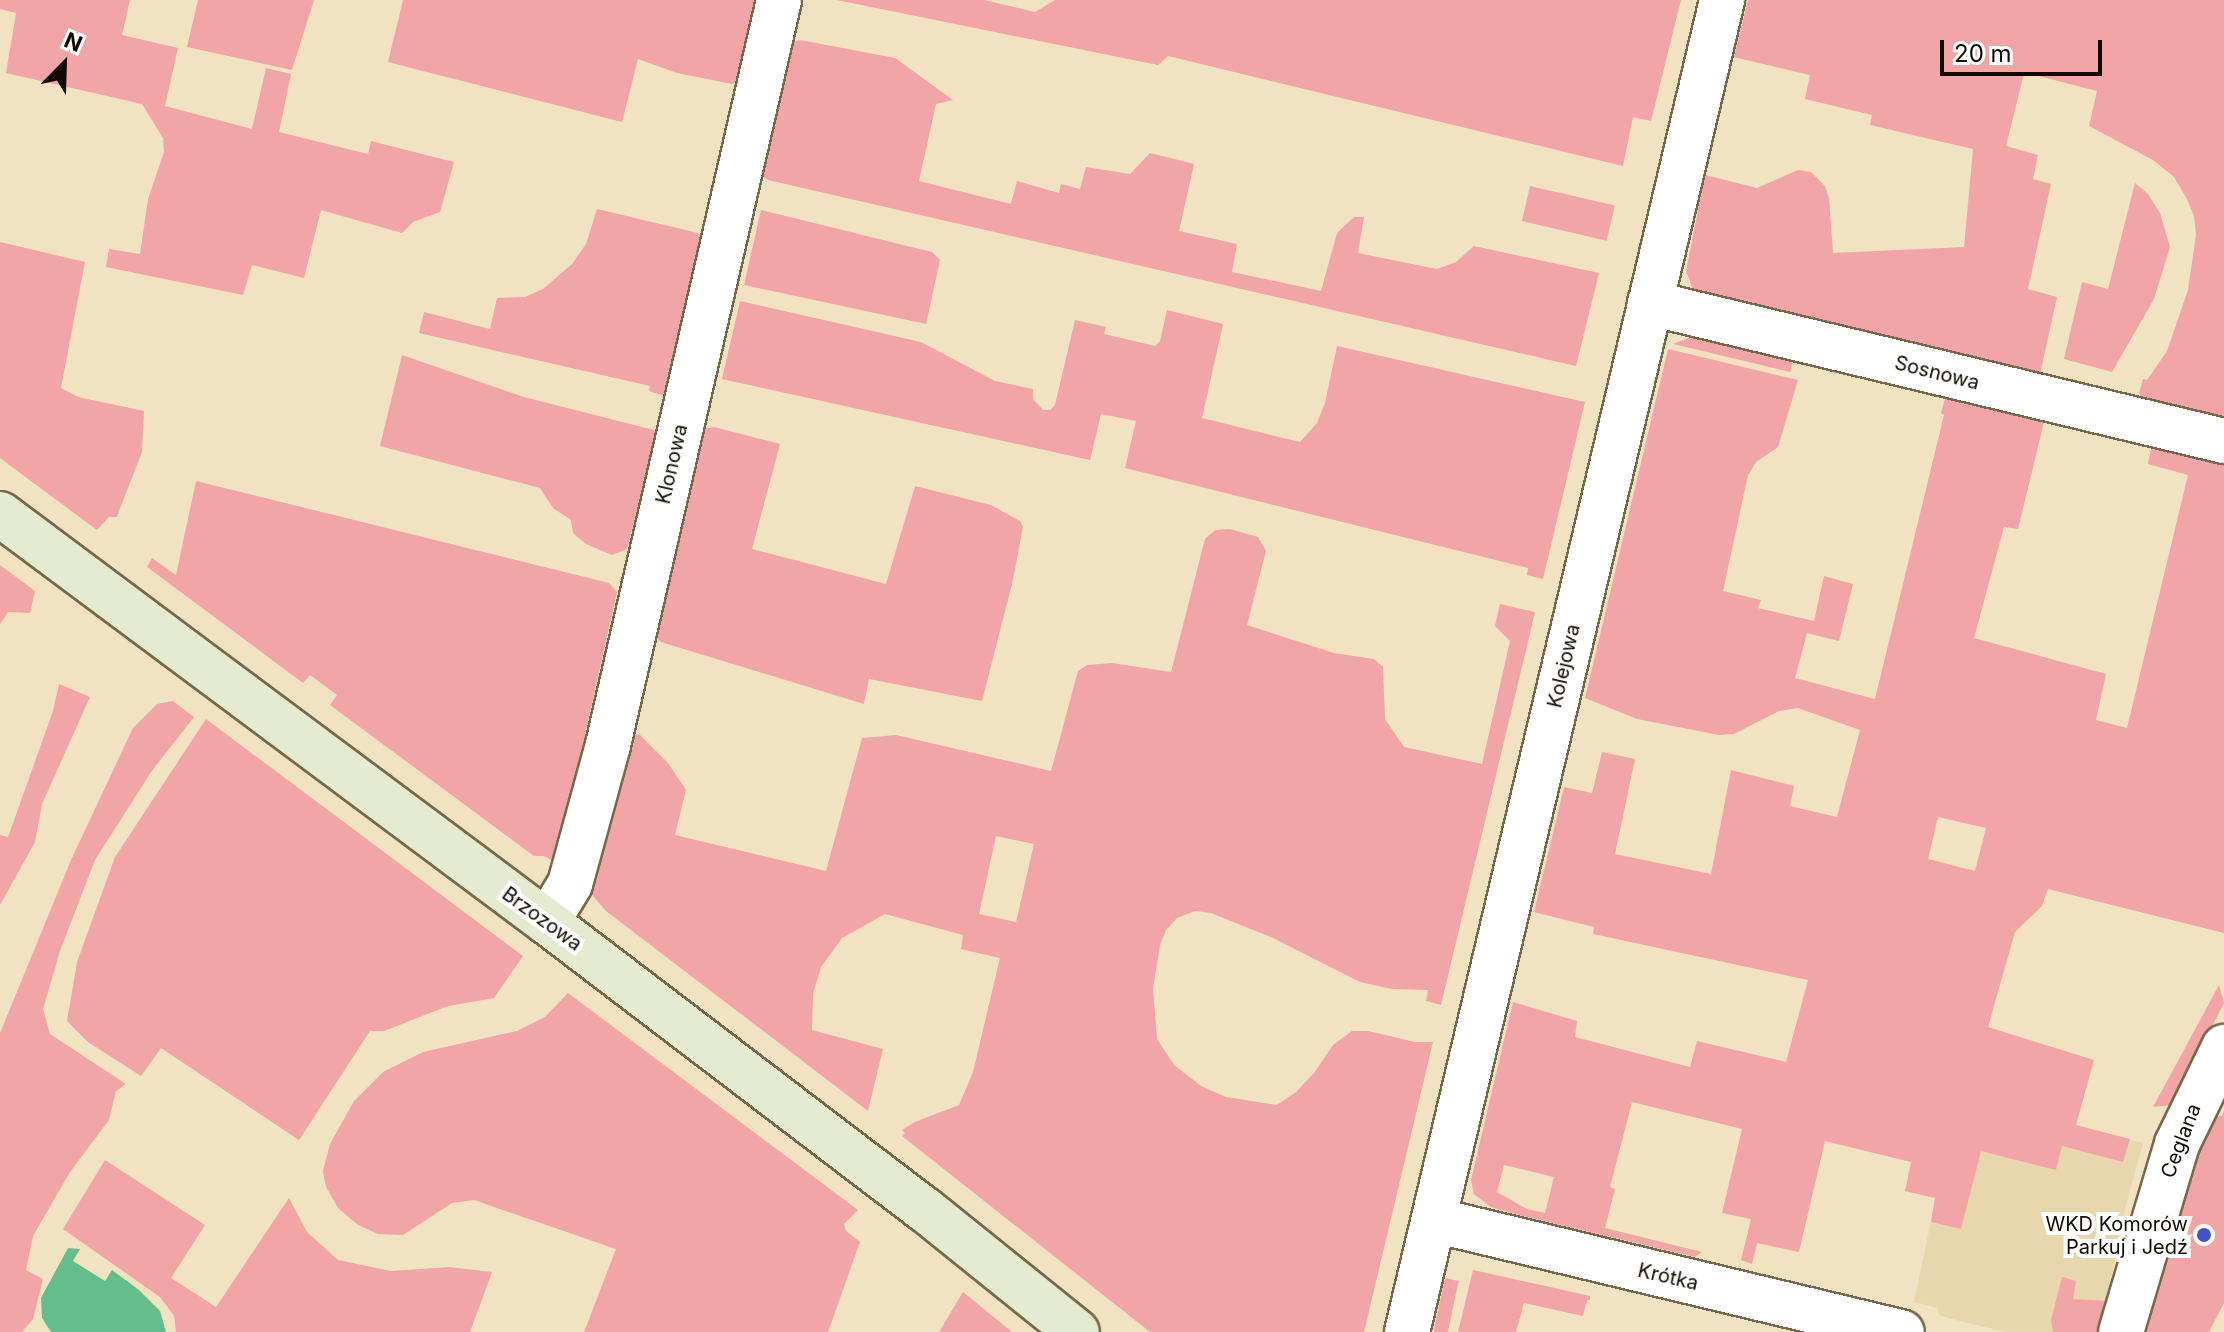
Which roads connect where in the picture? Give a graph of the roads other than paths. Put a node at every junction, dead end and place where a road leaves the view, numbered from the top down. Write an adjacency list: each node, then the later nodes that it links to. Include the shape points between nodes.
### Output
1 (779, 0): 6 (street, Klonowa, via 604,760 570,884)
2 (1722, 0): 3 (street, Kolejowa)
3 (1650, 303): 4 (street, Sosnowa); 8 (street, Kolejowa)
4 (2224, 441)
5 (0, 514): 6 (street, Brzozowa)
6 (547, 922): 9 (street, Brzozowa)
7 (2224, 1047): 12 (street, Ceglana, via 2170,1163)
8 (1434, 1220): 10 (street, Kolejowa); 11 (street, Krótka)
9 (1077, 1332)
10 (1407, 1332)
11 (1902, 1332)
12 (2121, 1332)

